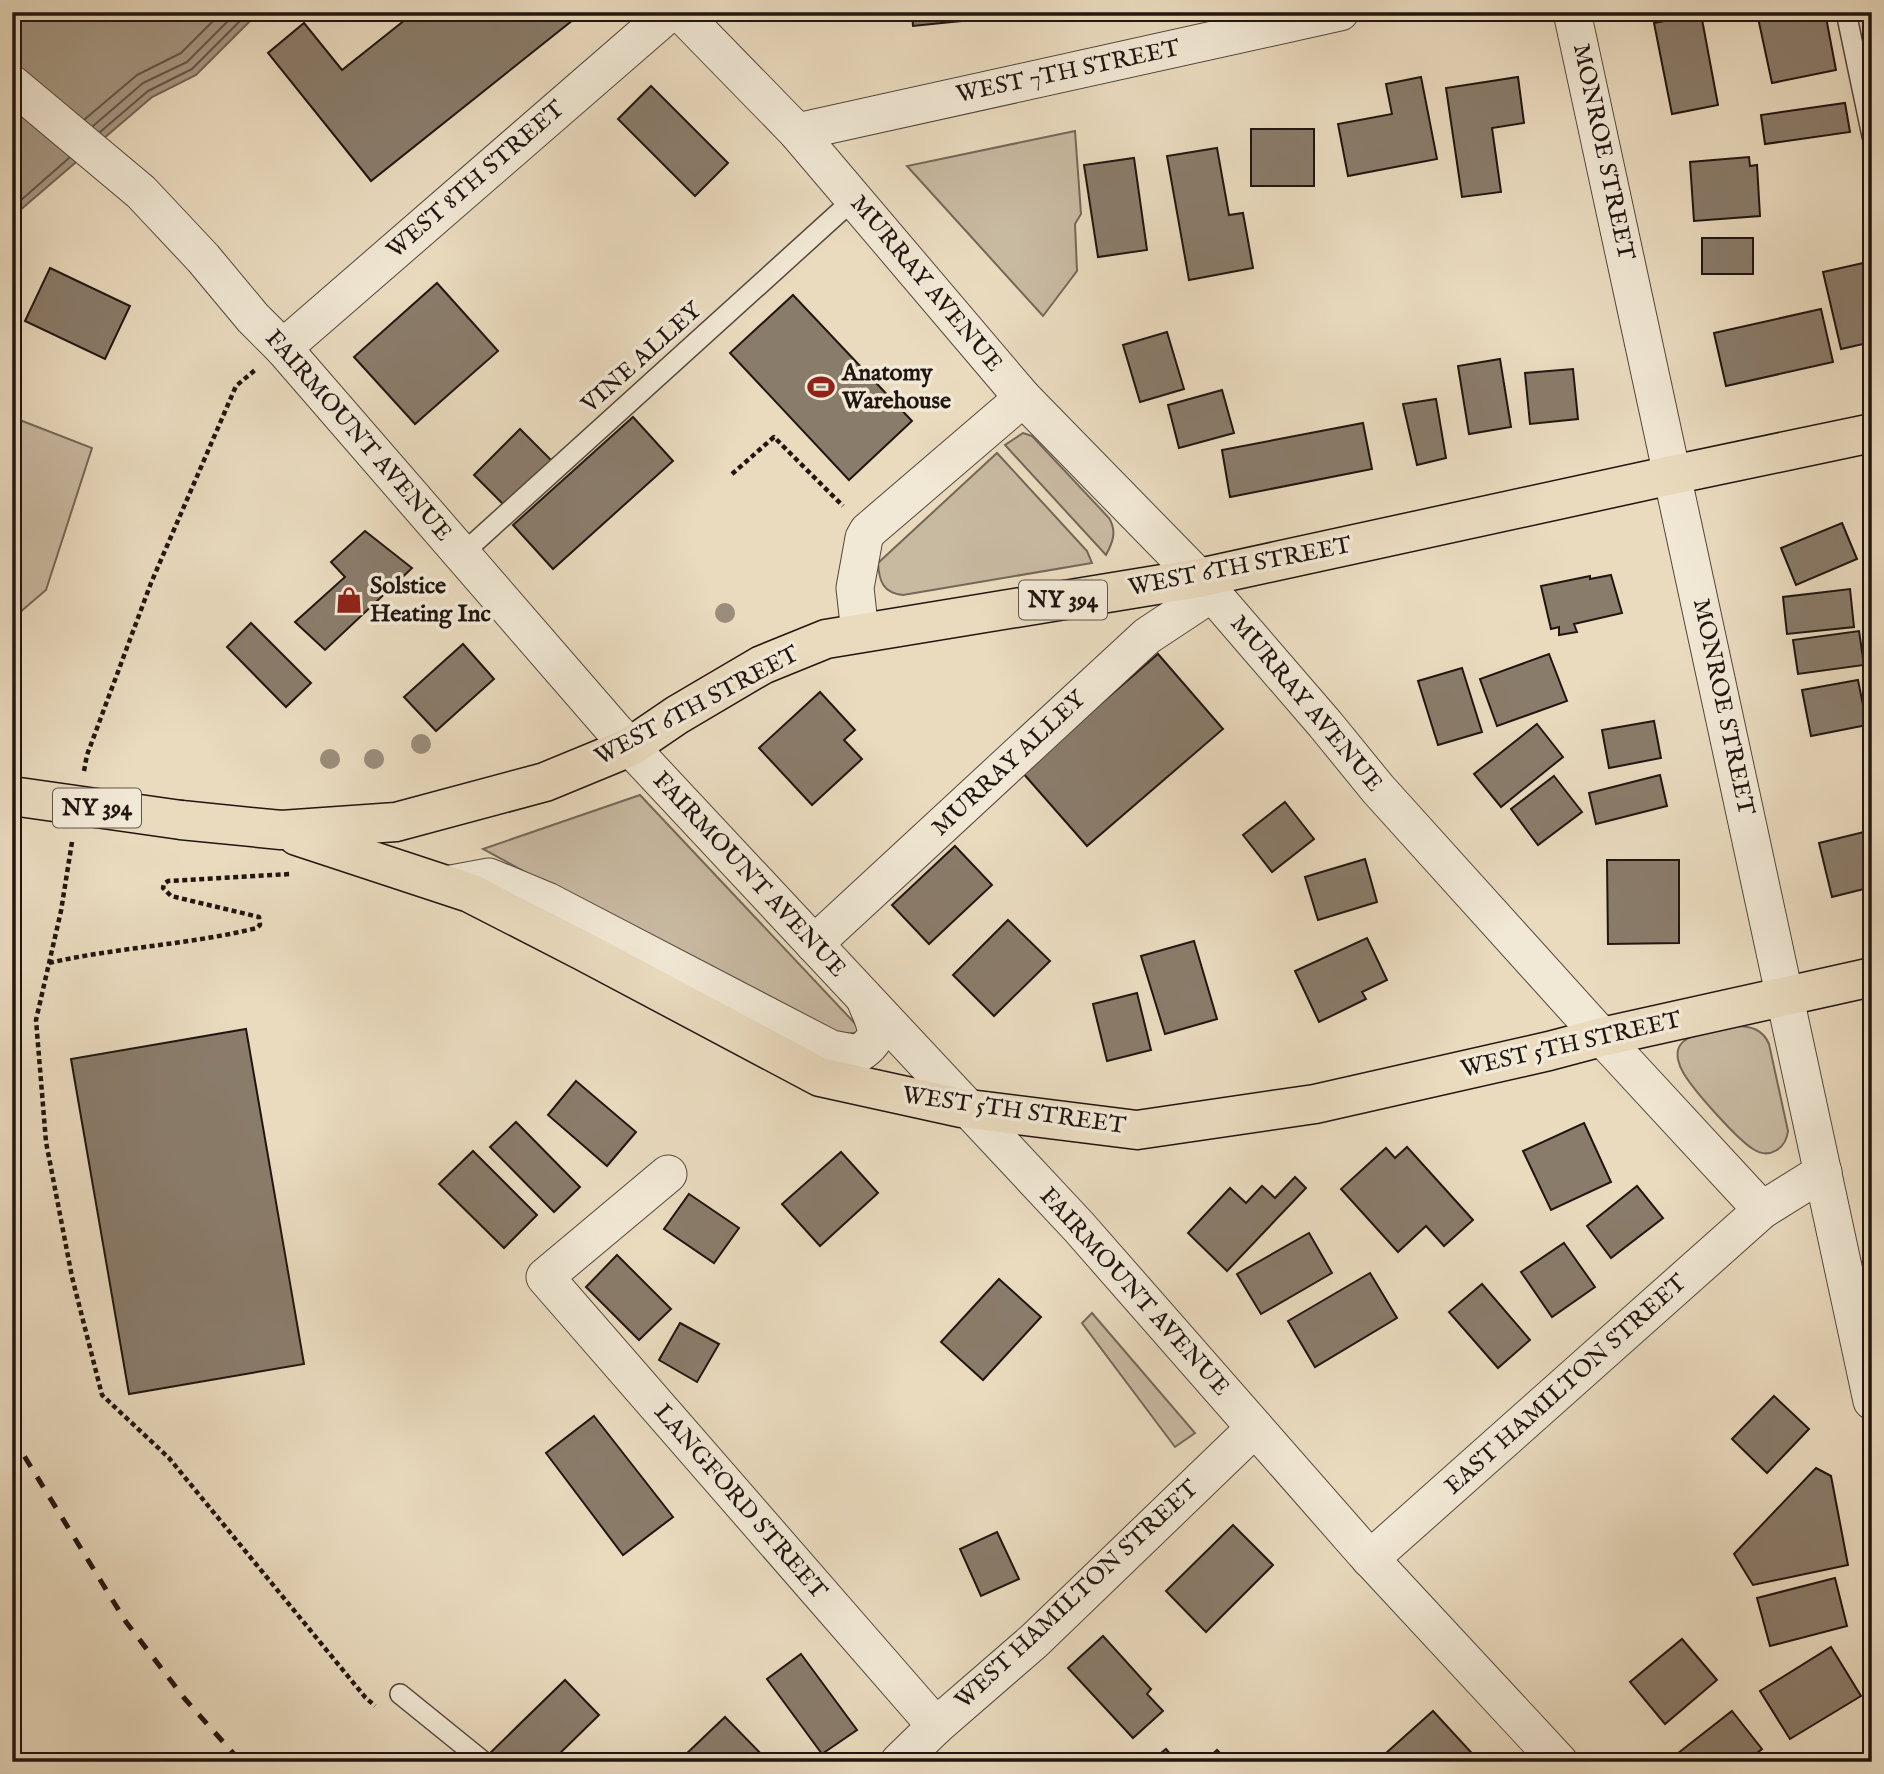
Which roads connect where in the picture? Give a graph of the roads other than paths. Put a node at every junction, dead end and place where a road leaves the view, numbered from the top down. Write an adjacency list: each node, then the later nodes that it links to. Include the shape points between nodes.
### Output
1 (670, 12): 11 (street, WEST 8TH STREET)
2 (680, 12): 8 (street, MURRAY AVENUE)
3 (1340, 12): 6 (street, WEST 7TH STREET)
4 (1573, 12): 14 (street, MONROE STREET)
5 (1846, 12): 9 (lane)
6 (1303, 16): 8 (street, WEST 7TH STREET)
7 (12, 84): 11 (street, FAIRMOUNT AVENUE, via 141,192)
8 (797, 132): 10 (street, MURRAY AVENUE)
9 (1872, 136)
10 (854, 199): 12 (street, MURRAY AVENUE); 15 (lane, VINE ALLEY)
11 (283, 348): 15 (street, FAIRMOUNT AVENUE)
12 (1023, 398): 16 (street, MURRAY AVENUE); 17 (street, via 868,531 855,587)
13 (1872, 433): 14 (main road, WEST 6TH STREET / NY 394)
14 (1672, 475): 16 (main road, WEST 6TH STREET / NY 394); 24 (street, MONROE STREET)
15 (462, 554): 18 (street, FAIRMOUNT AVENUE)
16 (1205, 585): 17 (main road, WEST 6TH STREET / NY 394); 22 (street, MURRAY ALLEY); 26 (street, MURRAY AVENUE, via 1378,789)
17 (860, 633): 18 (main road, WEST 6TH STREET / NY 394, via 825,639 762,665)
18 (630, 747): 20 (main road, WEST 6TH STREET / NY 394, via 545,782 396,822); 22 (street, FAIRMOUNT AVENUE)
19 (12, 796): 20 (main road, WEST 6TH STREET / NY 394, bridge)
20 (281, 830): 21 (main road, WEST 5TH STREET / NY 394)
21 (446, 886): 25 (street, via 489,877 547,901 831,1049 858,1054 871,1045 876,1028); 27 (main road, WEST 5TH STREET / NY 394, via 470,893 574,946 820,1077)
22 (814, 944): 25 (street, FAIRMOUNT AVENUE)
23 (1872, 977): 24 (main road, WEST 5TH STREET / NY 394)
24 (1785, 995): 26 (main road, WEST 5TH STREET / NY 394); 28 (street, MONROE STREET)
25 (865, 999): 27 (street, FAIRMOUNT AVENUE)
26 (1602, 1037): 27 (main road, WEST 5TH STREET / NY 394, via 1315,1104 1137,1129); 30 (street, MURRAY AVENUE)
27 (969, 1110): 32 (street, FAIRMOUNT AVENUE, via 1079,1227)
28 (1823, 1172): 30 (street, EAST HAMILTON STREET); 31 (street, MONROE STREET)
29 (668, 1174): 35 (street, LANGFORD STREET, via 545,1277)
30 (1762, 1210): 33 (street, EAST HAMILTON STREET)
31 (1872, 1401)
32 (1255, 1428): 33 (street, FAIRMOUNT AVENUE); 35 (street, WEST HAMILTON STREET, via 1034,1641)
33 (1370, 1559): 38 (street, FAIRMOUNT AVENUE)
34 (400, 1694): 36 (lane)
35 (936, 1726): 37 (street, WEST HAMILTON STREET)
36 (484, 1762)
37 (899, 1762)
38 (1559, 1762)

